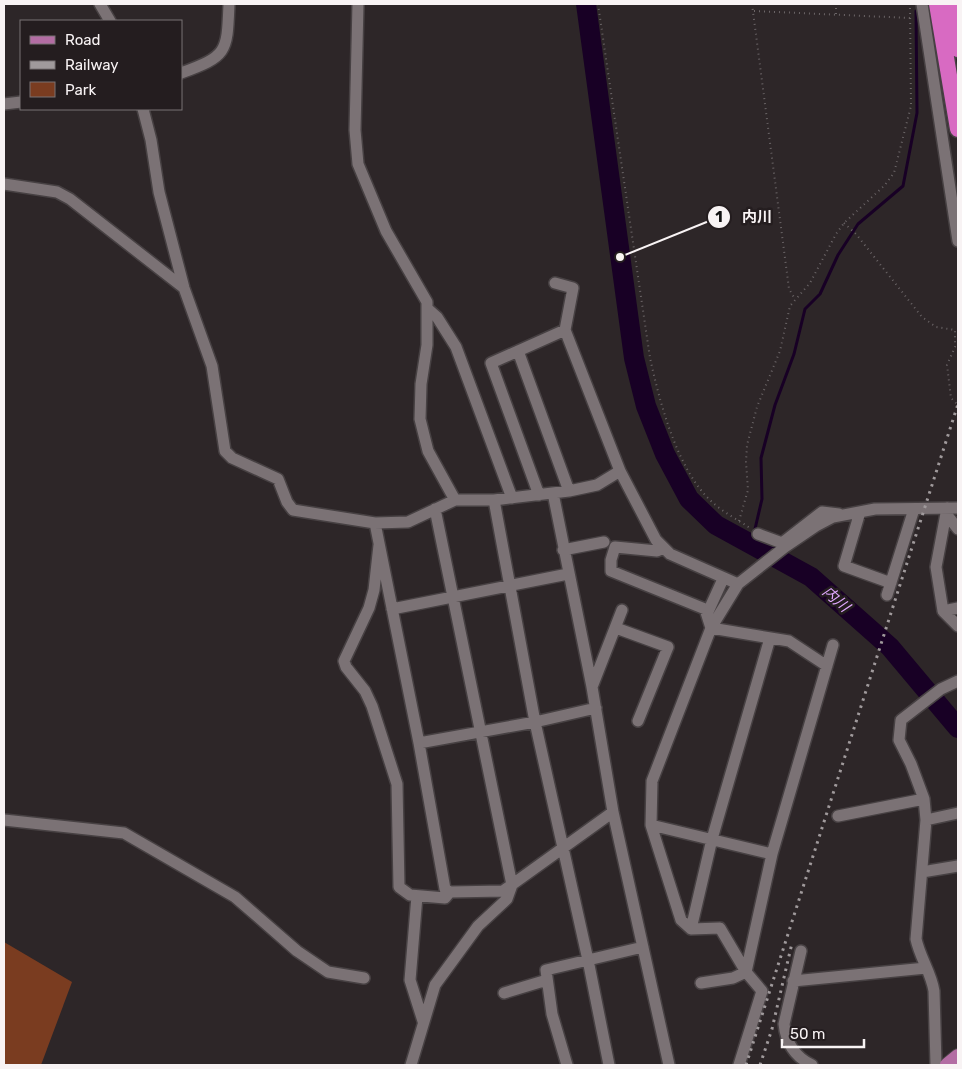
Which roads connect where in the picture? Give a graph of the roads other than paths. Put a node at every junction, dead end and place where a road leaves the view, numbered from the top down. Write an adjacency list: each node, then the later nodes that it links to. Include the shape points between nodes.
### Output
1 (100, 4): 7 (street)
2 (229, 4): 9 (street, via 227,42 222,52 209,63)
3 (358, 4): 18 (street, via 355,130 358,164 386,232)
4 (922, 4): 15 (street)
5 (937, 4): 13 (highway)
6 (951, 4): 8 (highway)
7 (109, 20)
8 (958, 49)
9 (182, 73)
10 (20, 102): 11 (street)
11 (4, 104)
12 (143, 110): 17 (street, via 159,192)
13 (958, 129)
14 (4, 184): 17 (street, via 57,192 70,199)
15 (958, 241)
16 (555, 283): 19 (street, via 573,288)
17 (184, 288): 33 (street, via 212,366 225,451 232,458 278,479 287,502 294,510)
18 (428, 309): 25 (street, via 456,347); 26 (street, via 420,419 428,450)
19 (564, 330): 20 (street); 21 (street)
20 (518, 351): 22 (street); 24 (street, via 491,364)
21 (620, 471): 22 (street, via 597,485); 38 (street, via 656,540)
22 (569, 492): 23 (street)
23 (553, 494): 24 (street); 39 (street)
24 (539, 495): 25 (street)
25 (512, 498): 27 (street)
26 (455, 500): 27 (street); 28 (street)
27 (494, 500): 44 (street)
28 (434, 509): 33 (street, via 408,522); 46 (street)
29 (914, 509): 30 (street); 31 (street); 42 (street)
30 (951, 510): 34 (street); 50 (street, via 936,567)
31 (860, 512): 32 (street); 42 (street, via 844,566)
32 (844, 514): 35 (street, via 822,512 782,543); 43 (street, via 816,526)
33 (375, 524): 37 (street)
34 (958, 529)
35 (758, 534)
36 (604, 542): 39 (street)
37 (379, 545): 48 (street); 79 (street, via 369,608 344,661 372,706 397,784 399,887)
38 (664, 548): 41 (street, via 670,554); 51 (street, via 657,551 615,547 612,571 705,609)
39 (563, 550): 40 (street)
40 (568, 574): 44 (street); 59 (street)
41 (723, 578): 43 (street); 51 (street)
42 (891, 583): 45 (street)
43 (738, 584): 54 (street)
44 (510, 585): 46 (street); 62 (street)
45 (887, 595)
46 (452, 597): 48 (street); 63 (street)
47 (958, 608): 50 (street)
48 (392, 609): 64 (street)
49 (622, 610): 53 (street)
50 (943, 611): 52 (street)
51 (707, 614): 54 (street)
52 (958, 626)
53 (616, 628): 59 (street); 61 (street, via 668,647)
54 (711, 628): 55 (street); 71 (street, via 652,781)
55 (770, 638): 57 (street, via 789,642); 72 (street)
56 (833, 645): 57 (street)
57 (827, 666): 74 (street)
58 (958, 681): 65 (street, via 942,689 902,720 899,740 912,764)
59 (592, 687): 60 (street)
60 (596, 708): 62 (street); 66 (street)
61 (638, 721)
62 (535, 722): 63 (street); 73 (street)
63 (479, 732): 64 (street); 77 (street)
64 (420, 743): 78 (street, via 445,889)
65 (924, 799): 68 (street); 70 (street)
66 (613, 812): 73 (street); 81 (street)
67 (958, 813): 70 (street)
68 (838, 816)
69 (4, 820): 86 (street, via 124,833 235,897 328,972)
70 (926, 820): 76 (street)
71 (651, 825): 72 (street); 80 (street, via 681,920)
72 (712, 839): 74 (street); 80 (street)
73 (562, 850): 77 (street); 83 (street)
74 (772, 854): 85 (street)
75 (958, 866): 76 (street)
76 (922, 872): 84 (street, via 916,939)
77 (512, 885): 78 (street, via 503,891); 91 (street, via 507,899 478,926 435,985)
78 (450, 892): 79 (street, via 445,898)
79 (417, 896): 91 (street, via 410,980)
80 (691, 929): 85 (street, via 720,928)
81 (643, 947): 83 (street); 96 (street)
82 (802, 951): 88 (street)
83 (588, 960): 87 (street, via 546,970); 95 (street)
84 (926, 968): 88 (street); 99 (street, via 934,991)
85 (746, 972): 89 (street, via 733,978); 97 (street, via 762,991)
86 (364, 978)
87 (547, 980): 90 (street); 94 (street, via 552,1014)
88 (794, 981): 98 (street, via 784,1024 785,1033 795,1053)
89 (701, 983)
90 (504, 993)
91 (423, 1021): 93 (street)
92 (958, 1056): 100 (main road)
93 (411, 1065)
94 (567, 1065)
95 (609, 1065)
96 (669, 1065)
97 (738, 1065)
98 (812, 1065)
99 (936, 1065)
100 (947, 1065)

